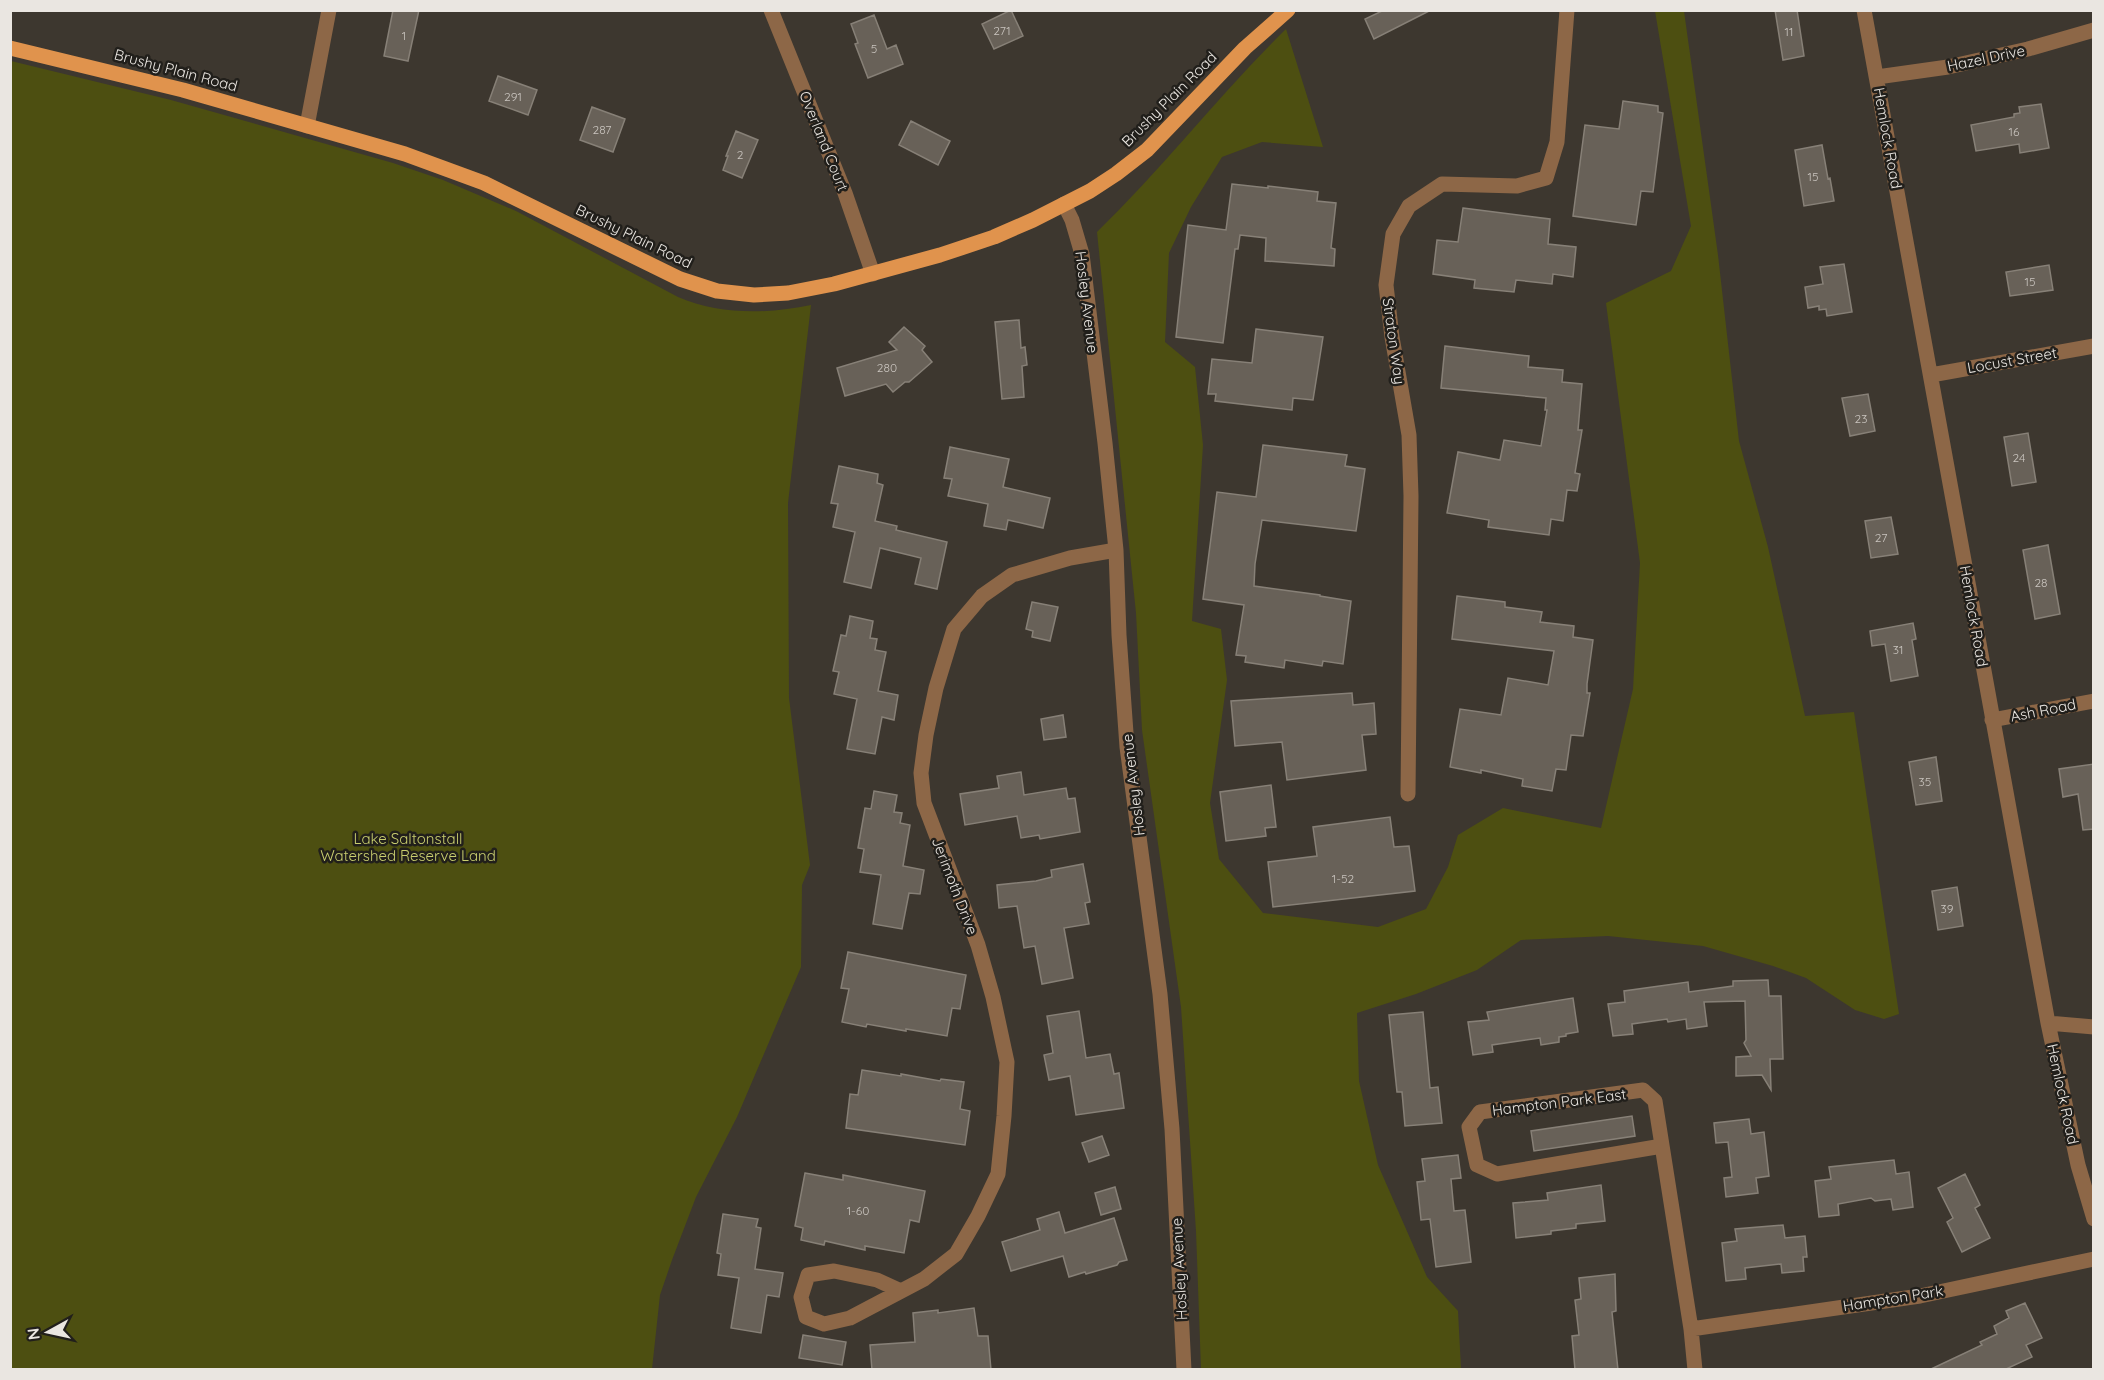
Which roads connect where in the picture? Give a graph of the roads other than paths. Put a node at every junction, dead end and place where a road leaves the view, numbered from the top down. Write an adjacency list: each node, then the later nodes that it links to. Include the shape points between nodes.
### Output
1 (329, 10): 9 (street)
2 (771, 10): 11 (street, Overland Court, via 845,193)
3 (1288, 10): 10 (main road, Brushy Plain Road, via 1245,48 1147,150 1116,174)
4 (1567, 10): 17 (street, Straton Way, via 1557,142 1546,178 1517,186 1442,184 1409,206 1393,234 1386,285 1409,435 1411,496)
5 (1864, 10): 8 (street, Hemlock Road)
6 (2094, 30): 8 (street, Hazel Drive, via 1948,67)
7 (10, 48): 9 (main road, Brushy Plain Road)
8 (1877, 77): 13 (street, Hemlock Road)
9 (307, 126): 11 (main road, Brushy Plain Road, via 405,154 484,183 700,286 754,295 788,293)
10 (1064, 204): 11 (main road, Brushy Plain Road, via 994,237); 14 (street, Hosley Avenue, via 1082,254)
11 (873, 274)
12 (2094, 346): 13 (street, Locust Street)
13 (1931, 375): 16 (street, Hemlock Road)
14 (1116, 550): 23 (street, Jerimoth Drive, via 1012,575 982,596 954,629 936,688 921,773 924,803 978,945 993,997 1007,1062 1004,1116 998,1173 956,1254 924,1280); 25 (street, Hosley Avenue, via 1127,747 1160,994 1172,1128)
15 (2094, 701): 16 (street, Ash Road)
16 (1992, 720): 18 (street, Hemlock Road)
17 (1408, 794)
18 (2049, 1023): 19 (street); 21 (street, Hemlock Road, via 2078,1165)
19 (2094, 1027)
20 (1662, 1146): 20 (street, Hampton Park East, via 1655,1101 1644,1090 1480,1112 1469,1127 1477,1165 1497,1174); 24 (street, Hampton Park East)
21 (2094, 1219)
22 (2094, 1259): 24 (street, Hampton Park, via 1920,1296)
23 (901, 1291): 23 (street, Jerimoth Drive, via 877,1280 834,1271 808,1275 801,1297 807,1317 824,1324 850,1318)
24 (1691, 1329): 26 (street, Hampton Park East)
25 (1184, 1370)
26 (1695, 1370)

